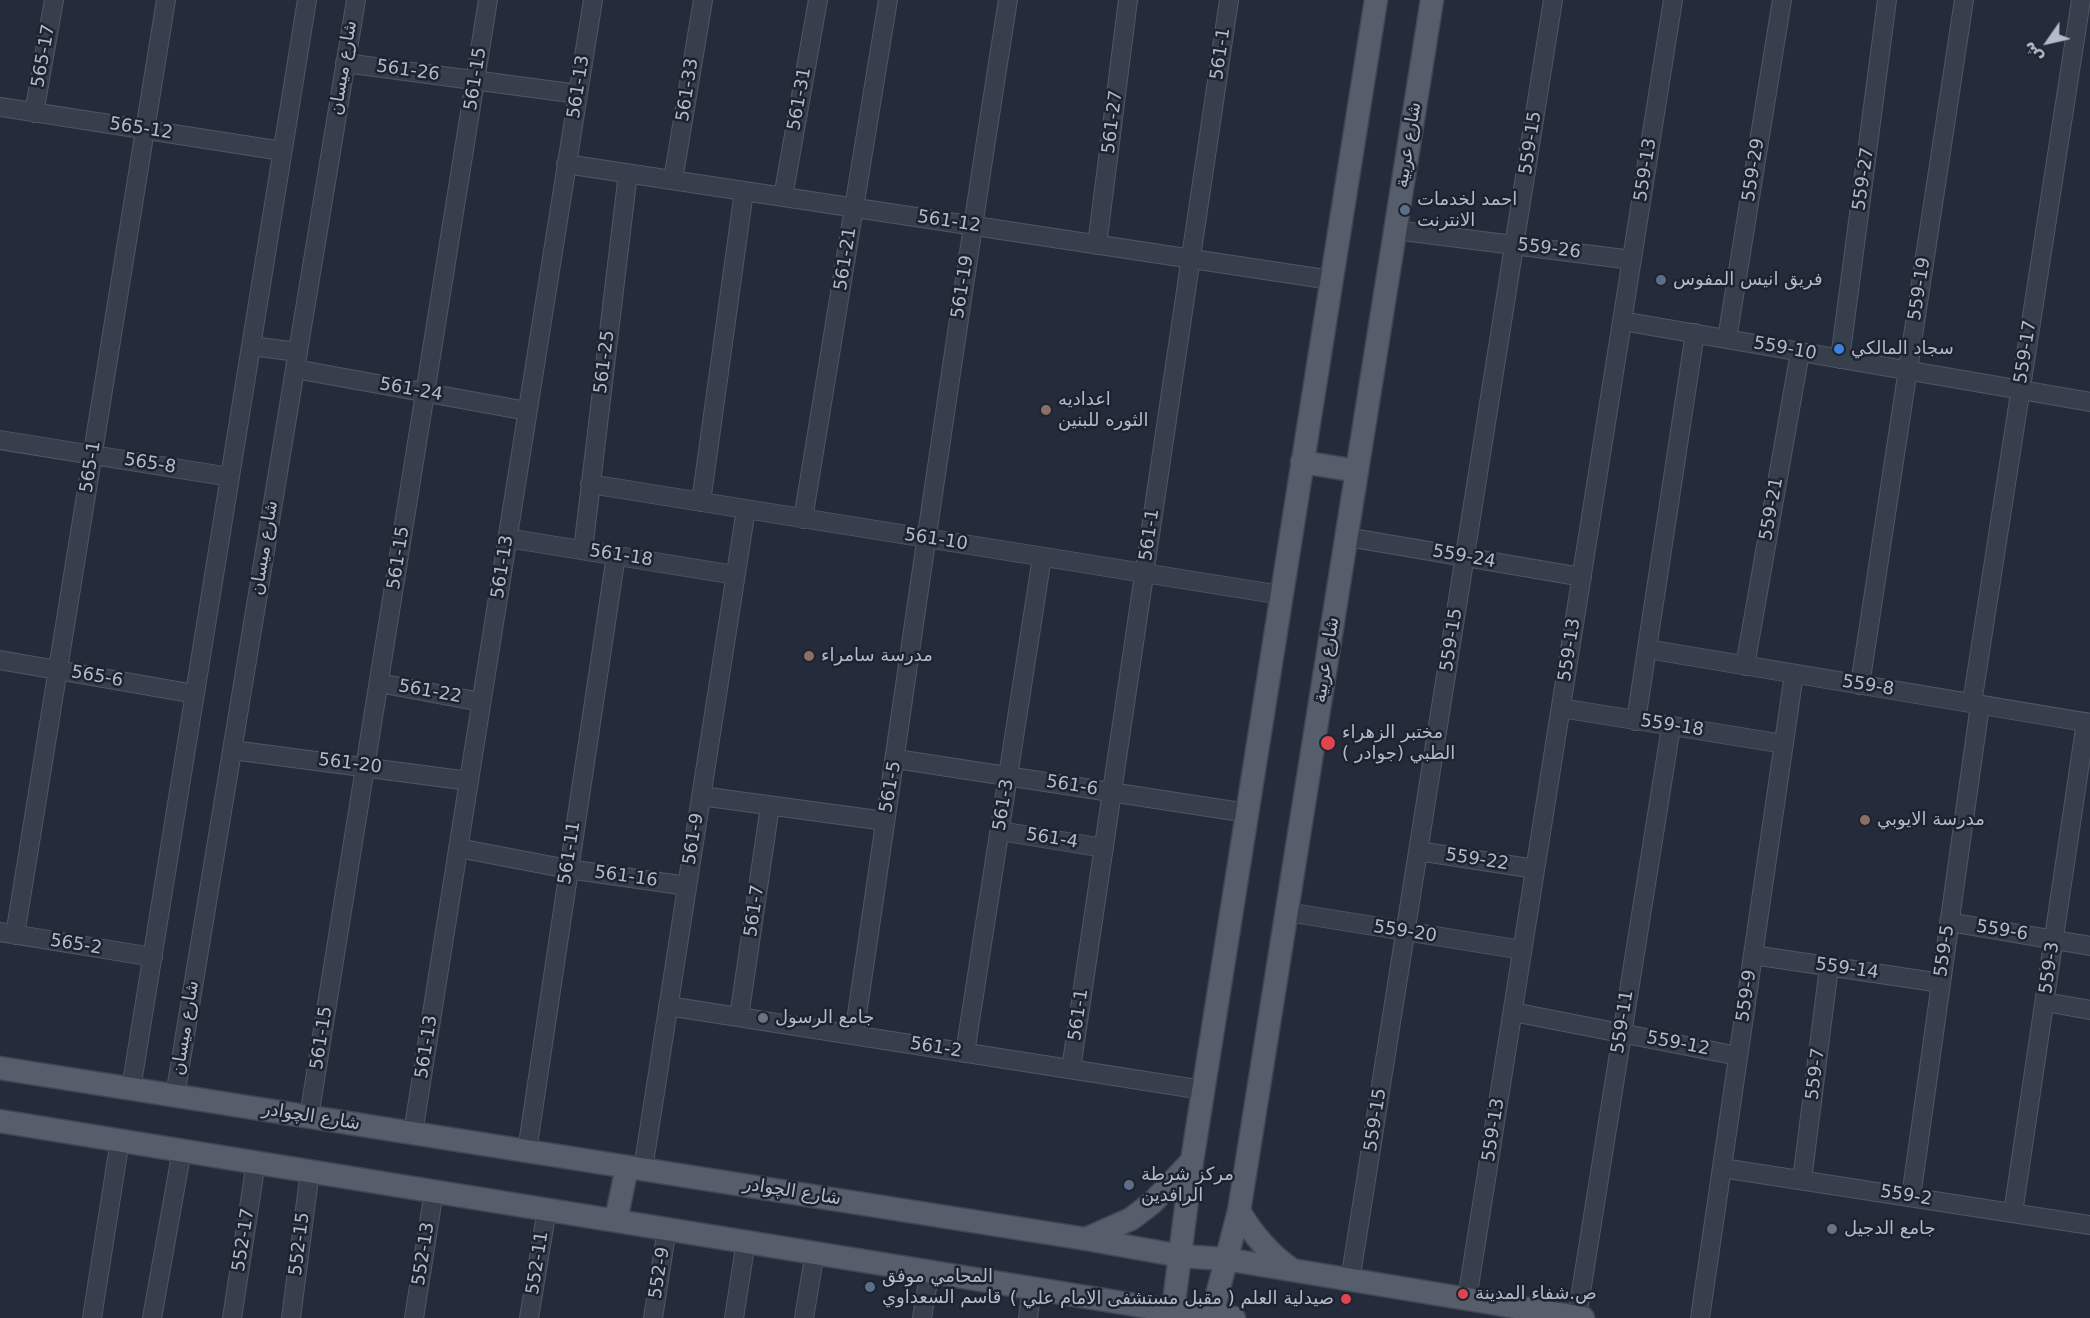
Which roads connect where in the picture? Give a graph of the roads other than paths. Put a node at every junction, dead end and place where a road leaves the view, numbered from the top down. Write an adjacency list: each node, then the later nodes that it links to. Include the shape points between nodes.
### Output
1 (54, 0): 25 (street, 565-17)
2 (166, 0): 26 (street, 565-1)
3 (307, 0): 27 (street)
4 (356, 0): 21 (street, شارع ميسان)
5 (488, 0): 22 (street, 561-15)
6 (592, 0): 23 (street, 561-13)
7 (703, 0): 30 (street, 561-33)
8 (818, 0): 32 (street, 561-31)
9 (888, 0): 33 (street, 561-21)
10 (1008, 0): 34 (street, 561-19)
11 (1128, 0): 36 (street, 561-27)
12 (1229, 0): 38 (street, 561-1)
13 (1376, 0): 40 (main road)
14 (1432, 0): 35 (main road, شارع عربية)
15 (1553, 0): 37 (street, 559-15)
16 (1673, 0): 39 (street, 559-13)
17 (1782, 0): 43 (street, 559-29)
18 (1887, 0): 46 (street, 559-27)
19 (1964, 0): 48 (street, 559-19)
20 (2081, 0): 49 (street, 559-17)
21 (345, 63): 22 (street, 561-26); 47 (street, شارع ميسان)
22 (475, 80): 23 (street, 561-26); 50 (street, 561-15)
23 (578, 94): 28 (street, 561-13)
24 (0, 107): 25 (street, 565-12)
25 (34, 113): 26 (street, 565-12)
26 (145, 130): 27 (street, 565-12); 54 (street, 565-1)
27 (282, 152): 44 (street)
28 (566, 164): 29 (street, 561-12); 52 (street, 561-13)
29 (628, 173): 30 (street, 561-12); 58 (street, 561-25)
30 (673, 180): 31 (street, 561-12)
31 (744, 191): 32 (street, 561-12); 59 (street)
32 (783, 197): 33 (street, 561-12)
33 (854, 208): 34 (street, 561-12); 61 (street, 561-21)
34 (972, 226): 36 (street, 561-12); 64 (street, 561-19)
35 (1395, 230): 37 (street, 559-26); 56 (main road, شارع عربية)
36 (1097, 245): 38 (street, 561-12)
37 (1514, 245): 39 (street, 559-26); 67 (street, 559-15)
38 (1191, 259): 40 (street, 561-12); 69 (street, 561-1)
39 (1632, 260): 41 (street, 559-13)
40 (1331, 280): 55 (main road)
41 (1622, 321): 42 (street, 559-10); 71 (street, 559-13)
42 (1695, 333): 43 (street, 559-10); 73 (street)
43 (1727, 339): 45 (street, 559-10)
44 (251, 346): 47 (street, 561-24); 57 (street)
45 (1800, 352): 46 (street, 559-10); 75 (street, 559-21)
46 (1840, 359): 48 (street, 559-10)
47 (296, 361): 50 (street, 561-24); 88 (street, شارع ميسان)
48 (1908, 370): 49 (street, 559-10); 79 (street, 559-19)
49 (2020, 390): 51 (street, 559-10); 82 (street, 559-17)
50 (425, 392): 52 (street, 561-24); 78 (street, 561-15)
51 (2090, 402)
52 (527, 411): 63 (street, 561-13)
53 (0, 440): 54 (street, 565-8)
54 (93, 455): 57 (street, 565-8); 76 (street, 565-1)
55 (1302, 462): 56 (main road); 72 (main road)
56 (1357, 471): 62 (main road, شارع عربية)
57 (230, 477): 80 (street)
58 (590, 484): 59 (street, 561-10); 65 (street, 561-25)
59 (701, 502): 60 (street, 561-10)
60 (746, 509): 61 (street, 561-10); 70 (street, 561-9)
61 (803, 519): 64 (street, 561-10)
62 (1347, 537): 67 (street, 559-24); 105 (main road, شارع عربية)
63 (507, 538): 65 (street, 561-18); 81 (street, 561-13)
64 (925, 538): 68 (street, 561-10); 89 (street, 561-5)
65 (583, 550): 66 (street, 561-18)
66 (616, 555): 70 (street, 561-18); 102 (street, 561-11)
67 (1465, 556): 71 (street, 559-24); 101 (street, 559-15)
68 (1042, 557): 69 (street, 561-10); 91 (street, 561-3)
69 (1145, 573): 72 (street, 561-10); 93 (street, 561-1)
70 (735, 575): 94 (street, 561-9)
71 (1581, 577): 83 (street, 559-13)
72 (1281, 595): 96 (main road)
73 (1647, 649): 75 (street, 559-8); 84 (street)
74 (0, 660): 76 (street, 565-6)
75 (1745, 666): 77 (street, 559-8)
76 (58, 670): 80 (street, 565-6); 108 (street, 565-1)
77 (1794, 674): 79 (street, 559-8); 87 (street, 559-9)
78 (379, 683): 81 (street, 561-22); 90 (street, 561-15)
79 (1860, 685): 82 (street, 559-8)
80 (195, 694): 113 (street)
81 (481, 702): 92 (street, 561-13)
82 (1976, 704): 85 (street, 559-8); 106 (street, 559-5)
83 (1561, 708): 84 (street, 559-18); 103 (street, 559-13)
84 (1636, 721): 86 (street, 559-18)
85 (2088, 723): 109 (street, 559-3)
86 (1671, 727): 87 (street, 559-18); 121 (street, 559-11)
87 (1784, 744): 112 (street, 559-9)
88 (232, 750): 90 (street, 561-20); 129 (street, شارع ميسان)
89 (896, 759): 91 (street, 561-6); 97 (street, 561-5)
90 (366, 766): 92 (street, 561-20); 130 (street, 561-15)
91 (1008, 776): 93 (street, 561-6); 98 (street, 561-3)
92 (469, 781): 99 (street, 561-13)
93 (1112, 792): 96 (street, 561-6); 100 (street, 561-1)
94 (701, 796): 95 (street); 104 (street, 561-9)
95 (770, 806): 97 (street); 120 (street, 561-7)
96 (1247, 813): 128 (main road)
97 (885, 821): 122 (street, 561-5)
98 (999, 831): 100 (street, 561-4); 123 (street, 561-3)
99 (458, 848): 102 (street, 561-16); 132 (street, 561-13)
100 (1104, 848): 126 (street, 561-1)
101 (1418, 851): 103 (street, 559-22); 107 (street, 559-15)
102 (568, 869): 104 (street, 561-16); 135 (street, 561-11)
103 (1535, 869): 111 (street, 559-13)
104 (687, 886): 117 (street, 561-9)
105 (1287, 912): 107 (street, 559-20); 145 (main road, شارع عربية)
106 (1949, 922): 109 (street, 559-6); 115 (street, 559-5)
107 (1406, 932): 111 (street, 559-20); 157 (street, 559-15)
108 (8, 934): 113 (street, 565-2)
109 (2054, 939): 110 (street, 559-6); 116 (street, 559-3)
110 (2090, 946)
111 (1522, 950): 119 (street, 559-13)
112 (1753, 955): 114 (street, 559-14); 124 (street, 559-9)
113 (153, 957): 127 (street)
114 (1830, 967): 115 (street, 559-14); 141 (street, 559-7)
115 (1941, 983): 143 (street, 559-5)
116 (2044, 1002): 118 (street); 146 (street, 559-3)
117 (668, 1006): 120 (street, 561-2); 138 (street, 561-9)
118 (2090, 1010)
119 (1513, 1012): 121 (street, 559-12); 160 (street, 559-13)
120 (739, 1017): 122 (street, 561-2)
121 (1621, 1033): 124 (street, 559-12); 176 (street, 559-11)
122 (854, 1035): 123 (street, 561-2)
123 (965, 1053): 126 (street, 561-2)
124 (1738, 1056): 139 (street, 559-9)
125 (0, 1068): 127 (main road, شارع الچوادر)
126 (1071, 1069): 128 (street, 561-2)
127 (131, 1089): 129 (main road, شارع الچوادر)
128 (1203, 1090): 136 (main road)
129 (175, 1096): 130 (main road, شارع الچوادر)
130 (309, 1117): 132 (main road, شارع الچوادر)
131 (0, 1121): 133 (main road)
132 (413, 1133): 135 (main road, شارع الچوادر)
133 (120, 1140): 134 (main road); 163 (street)
134 (182, 1150): 137 (main road); 164 (street)
135 (527, 1151): 138 (main road, شارع الچوادر)
136 (1192, 1161): 150 (main road, via 1131,1219); 153 (main road)
137 (256, 1162): 140 (main road); 165 (street, 552-17)
138 (635, 1168): 147 (main road); 150 (main road, شارع الچوادر)
139 (1722, 1168): 141 (street, 559-2); 177 (street, 559-9)
140 (310, 1171): 142 (main road); 166 (street, 552-15)
141 (1802, 1180): 143 (street, 559-2)
142 (434, 1191): 144 (main road); 167 (street, 552-13)
143 (1911, 1197): 146 (street, 559-2)
144 (547, 1209): 147 (main road); 168 (street, 552-11)
145 (1239, 1211): 154 (main road, شارع عربية); 156 (main road, via 1251,1232)
146 (2013, 1213): 148 (street, 559-2)
147 (616, 1220): 149 (main road)
148 (2090, 1225)
149 (667, 1228): 151 (main road); 169 (street, 552-9)
150 (1086, 1239): 153 (main road, شارع الچوادر)
151 (746, 1241): 152 (main road); 170 (street)
152 (814, 1252): 155 (main road); 171 (street)
153 (1181, 1256): 154 (main road, شارع الچوادر); 161 (main road)
154 (1225, 1259): 156 (main road, شارع الچوادر); 162 (main road, شارع عربية)
155 (930, 1270): 158 (main road); 172 (street)
156 (1294, 1272): 157 (main road, شارع الچوادر)
157 (1350, 1281): 160 (main road, شارع الچوادر)
158 (1032, 1287): 159 (main road); 173 (street)
159 (1089, 1296): 161 (main road); 174 (main road)
160 (1467, 1299): 176 (main road, شارع الچوادر)
161 (1172, 1315): 162 (main road)
162 (1211, 1316): 175 (main road)
163 (92, 1318)
164 (152, 1318)
165 (232, 1318)
166 (291, 1318)
167 (414, 1318)
168 (529, 1318)
169 (653, 1318)
170 (734, 1318)
171 (804, 1318)
172 (922, 1318)
173 (1028, 1318)
174 (1118, 1318)
175 (1234, 1318)
176 (1580, 1318)
177 (1700, 1318)

